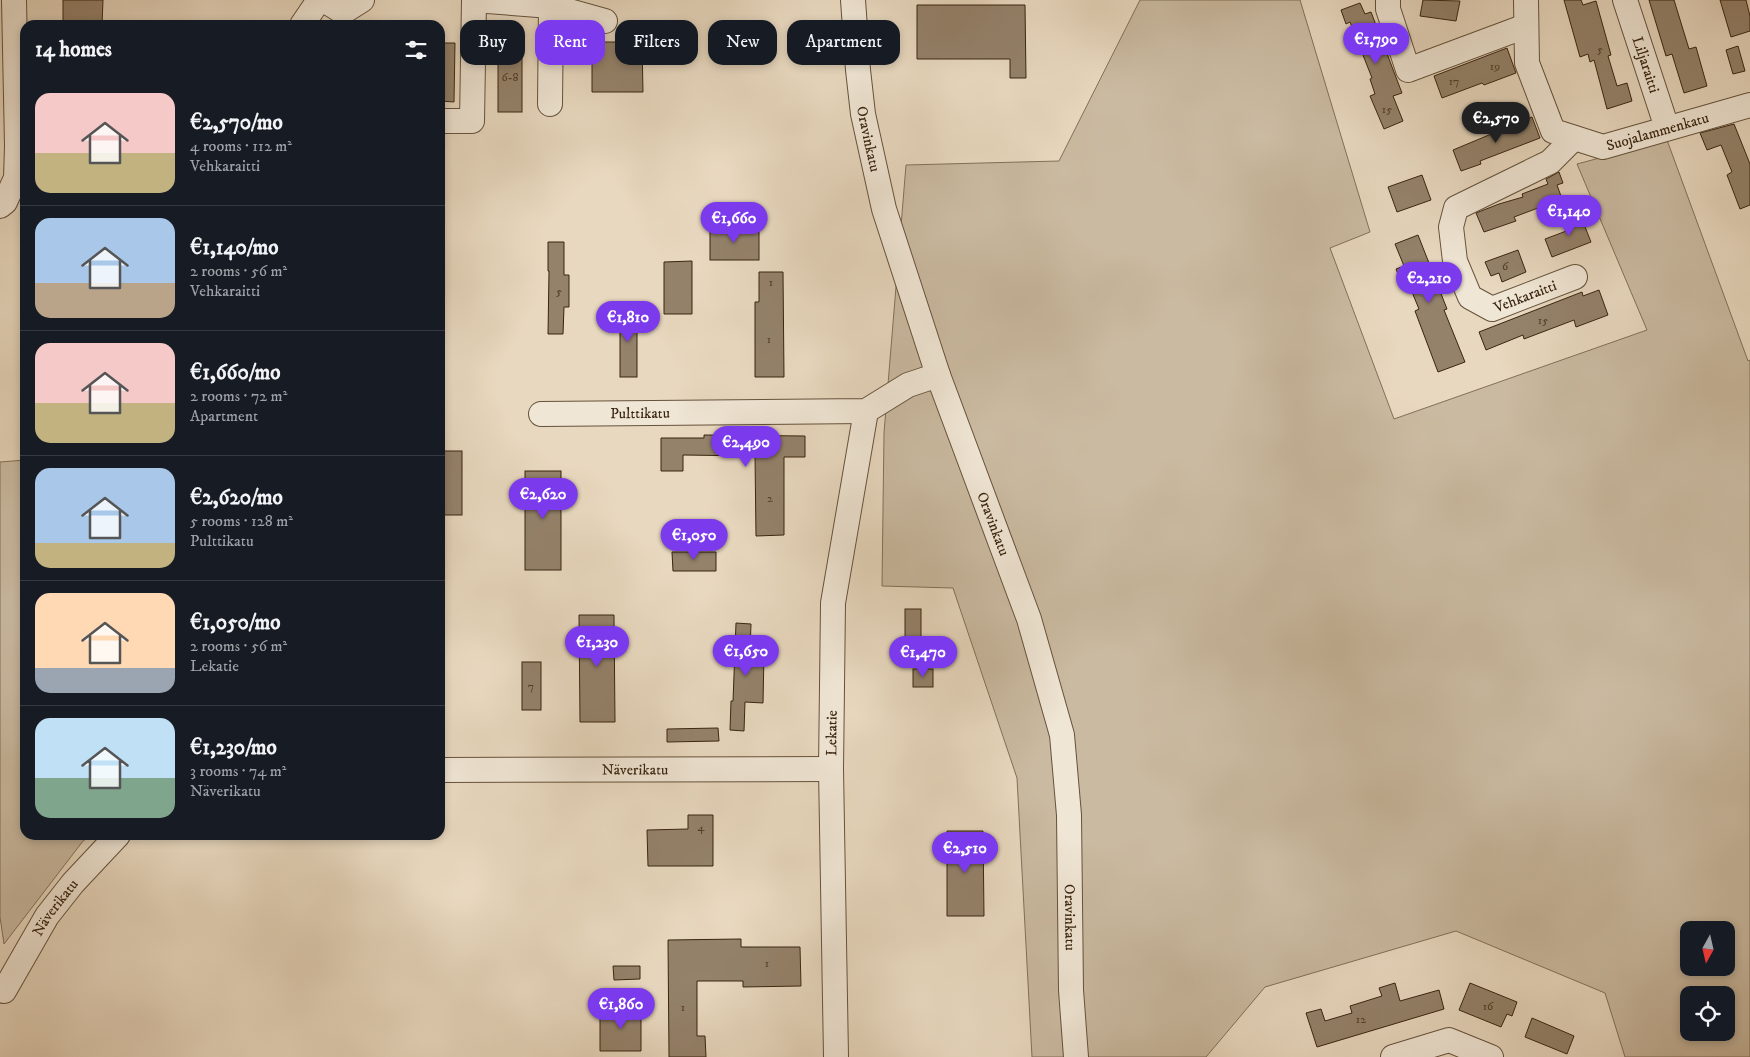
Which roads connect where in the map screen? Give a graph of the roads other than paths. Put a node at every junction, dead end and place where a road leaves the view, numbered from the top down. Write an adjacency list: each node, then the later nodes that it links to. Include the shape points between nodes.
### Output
1 (14, 0): 17 (street, via 16,178)
2 (319, 0): 9 (street)
3 (474, 0): 8 (street); 14 (street, via 472,121)
4 (854, 0): 19 (street, Oravinkatu, via 863,114 884,209)
5 (1388, 0): 11 (street, via 1408,70)
6 (1526, 0): 11 (street, Suojalammenkatu)
7 (1625, 0): 15 (street, Liljaraitti)
8 (551, 6): 10 (street); 12 (street)
9 (305, 20)
10 (601, 20)
11 (1526, 26): 16 (street, Suojalammenkatu, via 1527,63 1553,131)
12 (550, 104)
13 (1749, 109): 15 (street, Suojalammenkatu)
14 (445, 121)
15 (1667, 128): 16 (street, Suojalammenkatu, via 1603,147)
16 (1574, 138): 18 (street, Vehkaraitti, via 1550,162 1456,208 1452,227 1455,261 1470,296 1492,309)
17 (0, 206)
18 (1575, 277)
19 (938, 375): 20 (street, via 908,385); 27 (street, Oravinkatu, via 1029,619 1062,734 1069,814 1071,990)
20 (866, 412): 21 (street, Pulttikatu); 22 (street, Lekatie, via 833,603)
21 (541, 414)
22 (831, 769): 23 (street, Näverikatu); 26 (street, Lekatie)
23 (445, 770)
24 (113, 840): 25 (street, Näverikatu, via 47,916)
25 (4, 991)
26 (836, 1057)
27 (1076, 1057)
28 (1393, 1057): 29 (street, via 1449,1040)
29 (1491, 1057)

